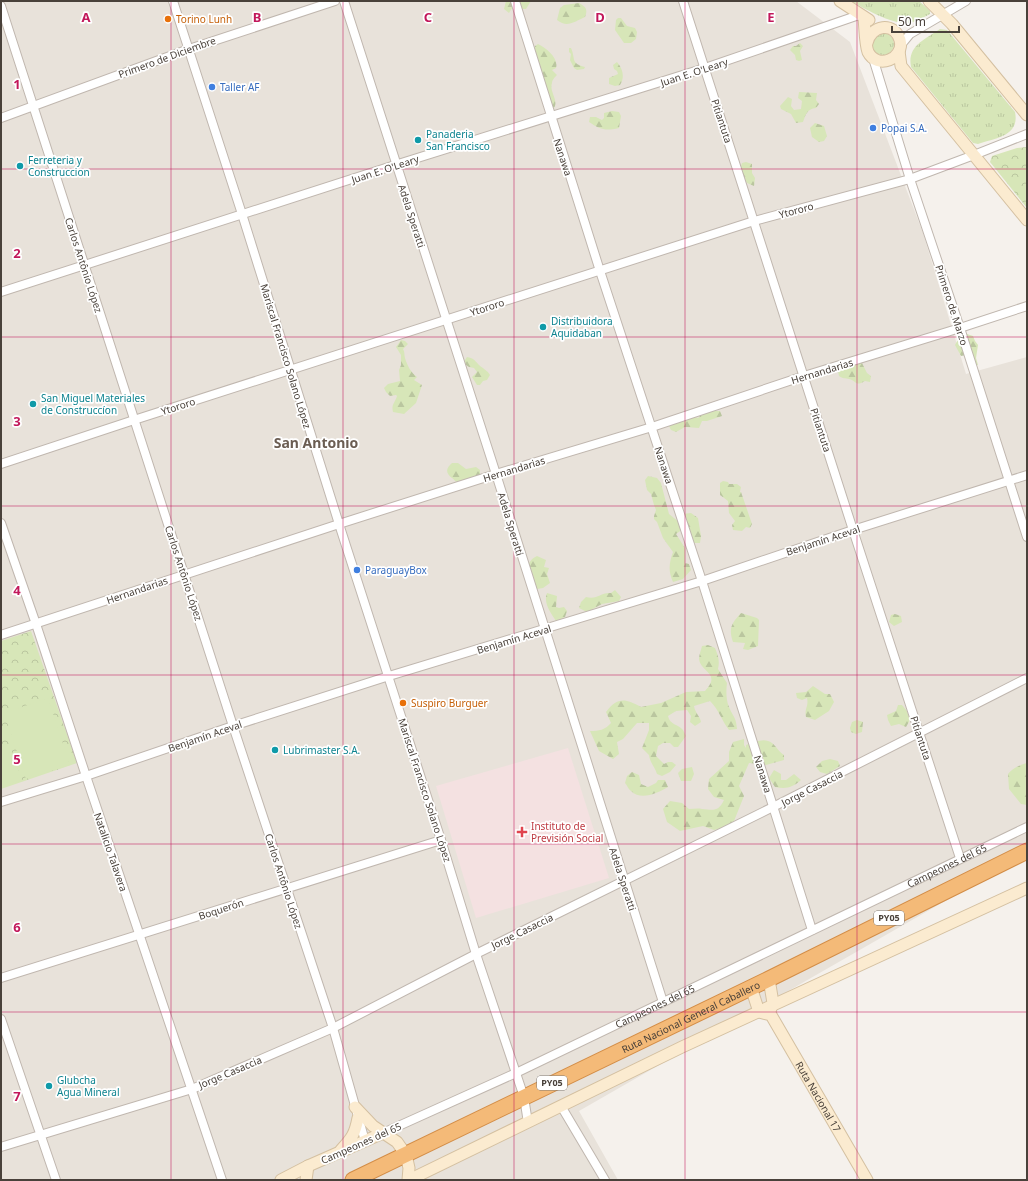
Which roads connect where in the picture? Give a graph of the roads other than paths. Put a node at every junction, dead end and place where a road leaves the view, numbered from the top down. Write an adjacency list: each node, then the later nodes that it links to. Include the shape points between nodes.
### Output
1 (173, 1): 16 (street, Mariscal Francisco Solano López)
2 (334, 1): 16 (street, Primero de Diciembre)
3 (344, 1): 26 (street, Adela Speratti)
4 (515, 1): 23 (street, Nanawa)
5 (683, 1): 19 (street, Pitiantuta)
6 (840, 1): 11 (street)
7 (929, 1): 10 (street)
8 (966, 1): 10 (street)
9 (1, 6): 20 (street, Carlos Antônio López)
10 (943, 15): 13 (street); 21 (street)
11 (862, 16): 12 (street); 14 (street); 19 (street, Juan E. O'Leary)
12 (887, 28): 13 (street); 14 (street, via 874,31); 15 (street, via 898,36)
13 (910, 34): 15 (street)
14 (867, 43): 17 (street, via 868,51)
15 (900, 48): 17 (street, via 894,57); 18 (street)
16 (188, 49): 20 (street, Primero de Diciembre); 28 (street, Mariscal Francisco Solano López)
17 (881, 60): 18 (street); 27 (street, Primero de Marzo, via 877,73)
18 (900, 66): 25 (street)
19 (705, 68): 23 (street, Juan E. O'Leary); 30 (street, Pitiantuta)
20 (33, 106): 22 (street, Primero de Diciembre); 31 (street, Carlos Antônio López)
21 (1027, 115)
22 (1, 118)
23 (550, 118): 26 (street, Juan E. O'Leary); 32 (street, Nanawa)
24 (1027, 134): 25 (street, Ytororo)
25 (974, 155): 27 (street, Ytororo); 29 (street)
26 (395, 165): 28 (street, Juan E. O'Leary); 35 (street, Adela Speratti)
27 (910, 179): 30 (street, Ytororo); 36 (street, Primero de Marzo)
28 (242, 214): 31 (street, Juan E. O'Leary); 37 (street, Mariscal Francisco Solano López)
29 (1027, 220)
30 (754, 221): 32 (street, Ytororo); 38 (street, Pitiantuta)
31 (84, 265): 33 (street, Juan E. O'Leary); 39 (street, Carlos Antônio López)
32 (600, 271): 35 (street, Ytororo); 40 (street, Nanawa)
33 (1, 292)
34 (1027, 306): 36 (street, Hernandarias)
35 (446, 320): 37 (street, Ytororo); 42 (street, Adela Speratti)
36 (960, 328): 38 (street, Hernandarias); 44 (street, Primero de Marzo)
37 (291, 370): 39 (street, Ytororo); 46 (street, Mariscal Francisco Solano López)
38 (804, 376): 40 (street, Hernandarias); 47 (street, Pitiantuta)
39 (134, 420): 41 (street, Ytororo); 49 (street, Carlos Antônio López)
40 (652, 427): 42 (street, Hernandarias); 50 (street, Nanawa)
41 (1, 464)
42 (496, 474): 46 (street, Hernandarias); 52 (street, Adela Speratti)
43 (1027, 475): 44 (street, Benjamín Aceval)
44 (1008, 481): 47 (street, Benjamín Aceval); 48 (street, Primero de Marzo)
45 (1, 523): 51 (street, Natalicio Talavera)
46 (339, 524): 49 (street, Hernandarias); 54 (street, Mariscal Francisco Solano López)
47 (853, 530): 50 (street, Benjamín Aceval); 57 (street, Pitiantuta)
48 (1027, 537)
49 (184, 574): 51 (street, Hernandarias); 56 (street, Carlos Antônio López)
50 (702, 581): 52 (street, Benjamín Aceval); 60 (street, Nanawa)
51 (36, 624): 53 (street, Hernandarias); 58 (street, Natalicio Talavera)
52 (544, 630): 54 (street, Benjamín Aceval); 65 (street, Adela Speratti)
53 (1, 635)
54 (389, 676): 56 (street, Benjamín Aceval); 62 (street, Mariscal Francisco Solano López)
55 (1027, 678): 57 (street, Jorge Casaccia)
56 (233, 726): 58 (street, Benjamín Aceval); 66 (street, Carlos Antônio López)
57 (919, 733): 60 (street, Jorge Casaccia); 64 (street, Pitiantuta)
58 (86, 776): 59 (street, Benjamín Aceval); 69 (street, Natalicio Talavera)
59 (1, 802)
60 (773, 807): 65 (street, Jorge Casaccia); 68 (street, Nanawa)
61 (1027, 827): 64 (street, Campeones del 65)
62 (441, 840): 66 (street, Boquerón); 70 (street, Mariscal Francisco Solano López)
63 (1027, 851): 72 (highway, Ruta Nacional General Caballero / PY05)
64 (960, 858): 68 (street, Campeones del 65)
65 (624, 881): 70 (street, Jorge Casaccia); 74 (street, Adela Speratti)
66 (286, 888): 69 (street, Boquerón); 77 (street, Carlos Antônio López)
67 (1027, 888): 75 (street)
68 (812, 930): 74 (street, Campeones del 65)
69 (139, 935): 71 (street, Boquerón); 79 (street, Natalicio Talavera)
70 (476, 954): 77 (street, Jorge Casaccia); 78 (street, Mariscal Francisco Solano López)
71 (1, 978)
72 (769, 979): 73 (highway, Ruta Nacional General Caballero / PY05); 75 (street, Ruta Nacional 17, via 773,1003)
73 (752, 987): 75 (street, Ruta Nacional 17); 80 (highway, Ruta Nacional General Caballero / PY05)
74 (663, 1002): 78 (street, Campeones del 65)
75 (767, 1011): 81 (street, via 682,1047); 98 (street, Ruta Nacional 17)
76 (1, 1019): 85 (street)
77 (333, 1028): 79 (street, Jorge Casaccia); 82 (street, Carlos Antônio López)
78 (516, 1073): 80 (street, Mariscal Francisco Solano López); 84 (street, Campeones del 65)
79 (192, 1089): 85 (street, Jorge Casaccia); 92 (street, Natalicio Talavera)
80 (524, 1097): 83 (street, Mariscal Francisco Solano López); 89 (highway, Ruta Nacional General Caballero / PY05)
81 (560, 1106): 83 (street); 97 (street)
82 (357, 1112): 84 (street); 86 (street, Carlos Antônio López); 88 (street, via 356,1131)
83 (528, 1123): 96 (street)
84 (383, 1133): 86 (street, Campeones del 65); 89 (street, via 397,1142)
85 (40, 1135): 87 (street, Jorge Casaccia); 91 (street)
86 (365, 1141): 88 (street, Campeones del 65)
87 (1, 1147)
88 (338, 1153): 90 (street, Campeones del 65)
89 (406, 1155): 95 (highway, Ruta Nacional General Caballero / PY05); 96 (street)
90 (308, 1166): 93 (street, Campeones del 65); 94 (street)
91 (56, 1180)
92 (222, 1180)
93 (281, 1180)
94 (306, 1180)
95 (353, 1180)
96 (409, 1180)
97 (605, 1180)
98 (867, 1180)

